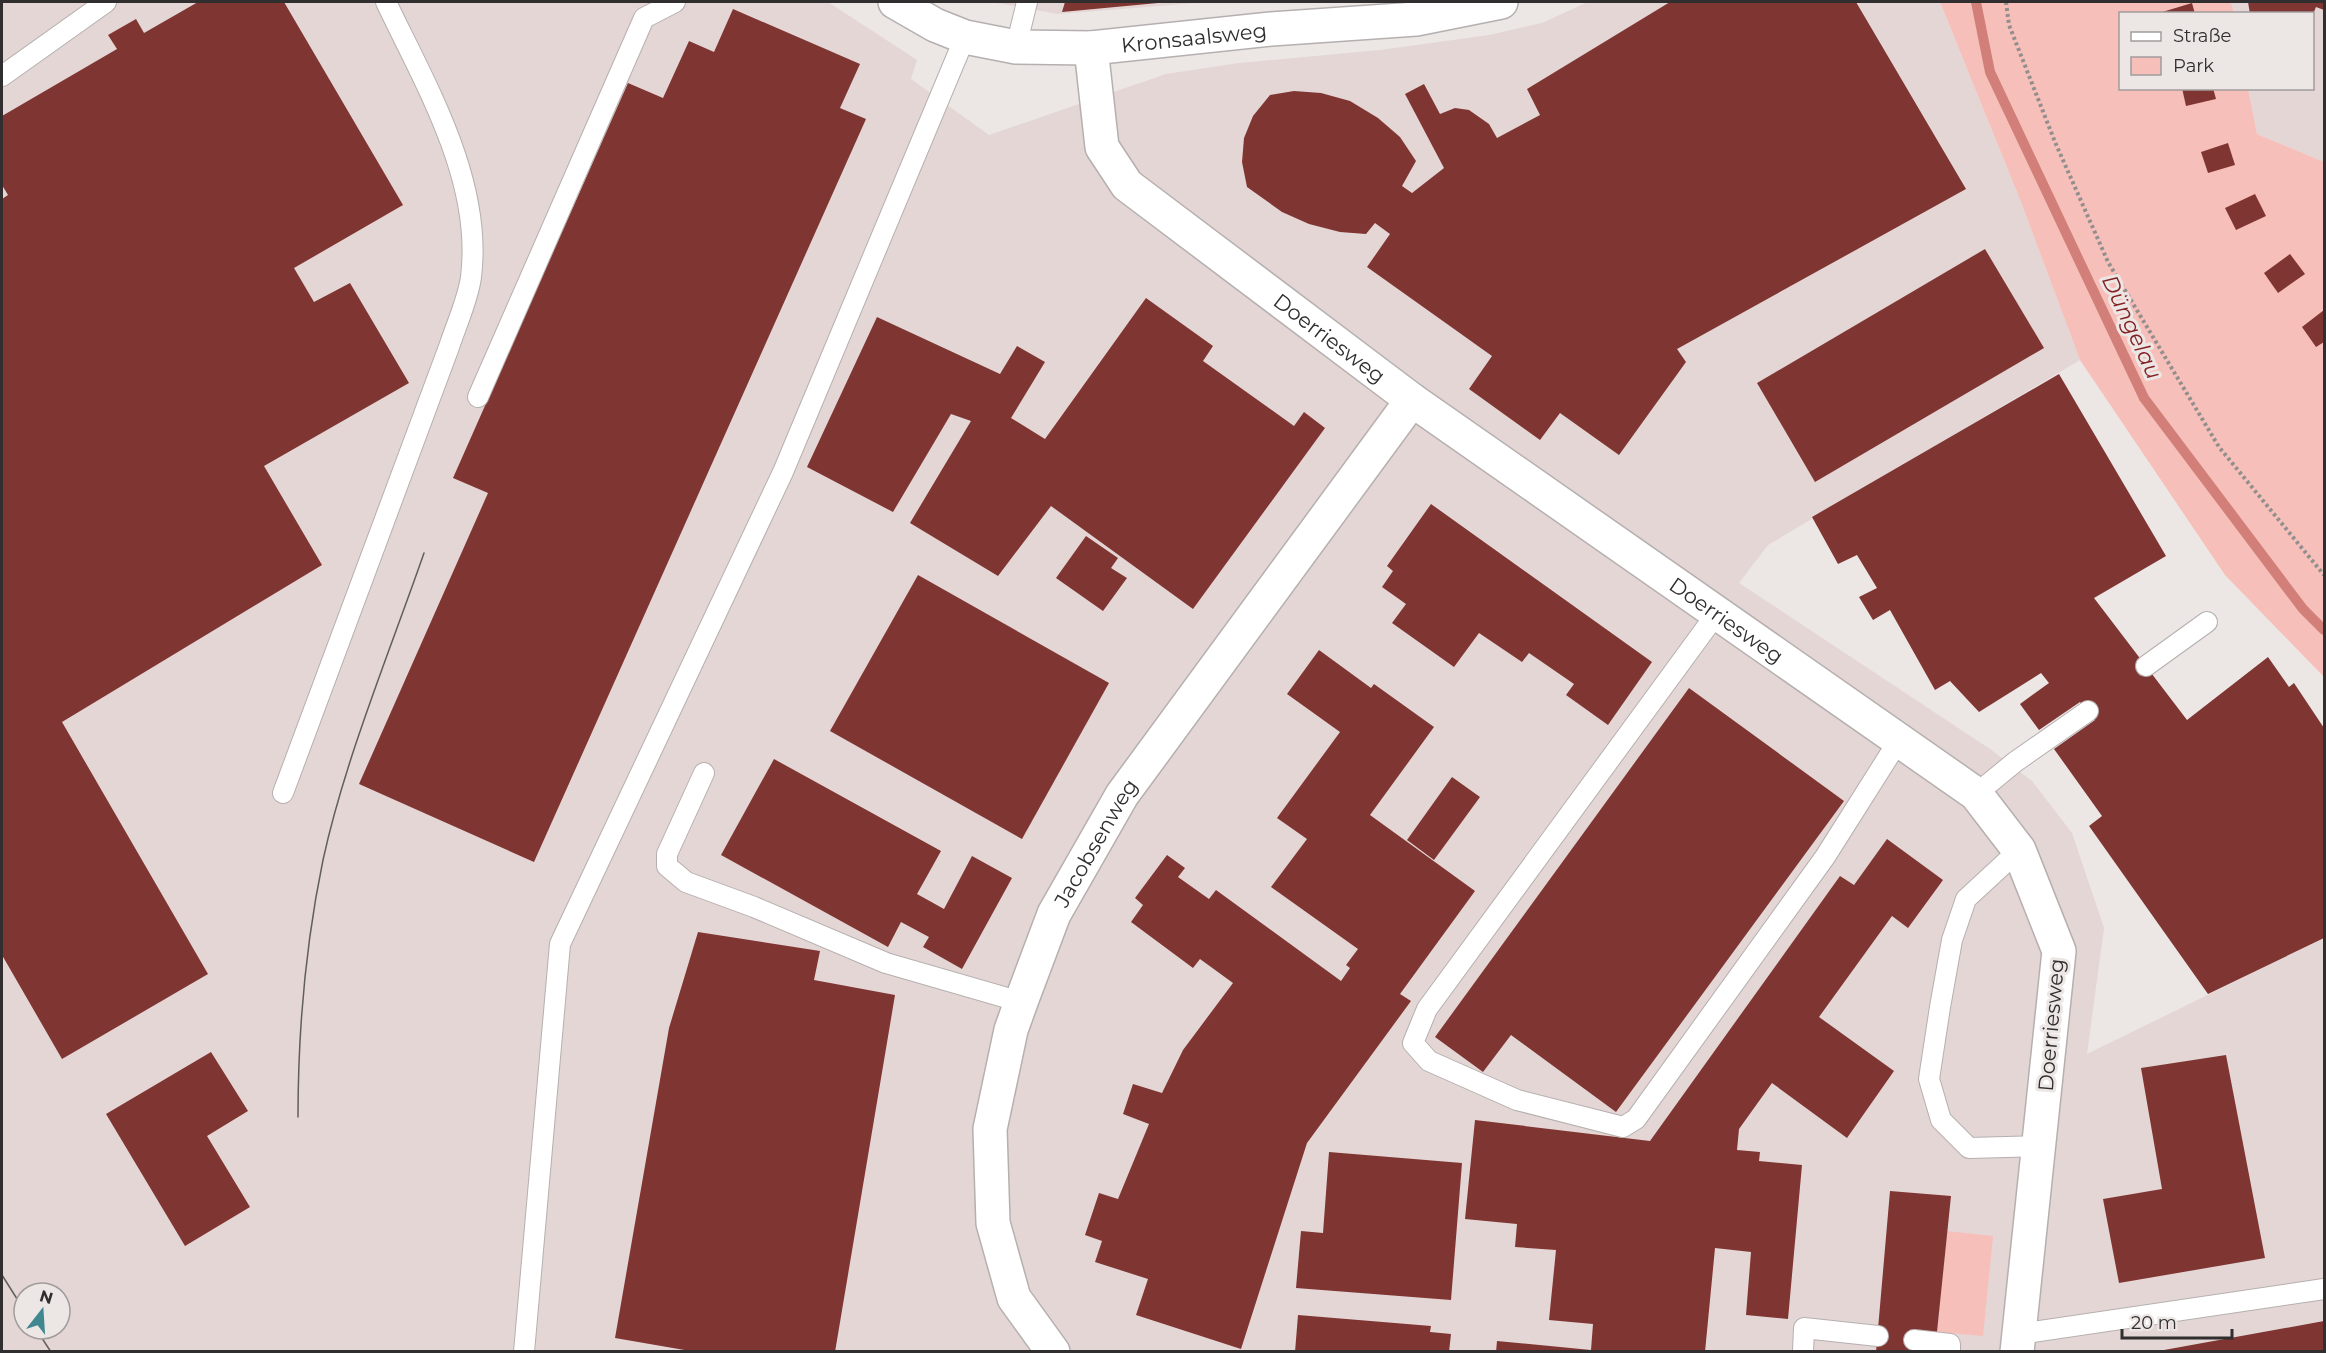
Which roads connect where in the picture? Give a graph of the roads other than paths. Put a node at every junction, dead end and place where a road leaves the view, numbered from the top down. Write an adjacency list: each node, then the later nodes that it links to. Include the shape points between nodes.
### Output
1 (106, 2): 10 (lane)
2 (386, 2): 19 (lane, via 458,164 471,226 471,279)
3 (675, 2): 11 (lane, via 644,18)
4 (895, 2): 7 (street, Kronsaalsweg, via 935,25)
5 (1027, 2): 8 (lane)
6 (1501, 2): 9 (street, Kronsaalsweg, via 1416,19)
7 (965, 36): 8 (street, Kronsaalsweg); 28 (lane, via 783,472 560,944)
8 (1016, 47): 9 (street, Kronsaalsweg)
9 (1091, 48): 12 (street, Doerriesweg, via 1102,147 1127,185)
10 (2, 76)
11 (478, 397)
12 (1412, 400): 13 (street, Doerriesweg); 22 (street, Jacobsenweg, via 1122,795 1054,914)
13 (1717, 613): 17 (street, Doerriesweg); 17 (lane, via 1426,1009 1413,1043 1429,1061 1517,1100 1623,1127 1636,1119 1825,857)
14 (2207, 622): 15 (lane)
15 (2146, 666)
16 (2088, 711): 20 (lane)
17 (1899, 740): 20 (street, Doerriesweg)
18 (704, 773): 22 (lane, via 667,854 667,866 686,882 886,963)
19 (283, 793)
20 (1976, 794): 21 (street, Doerriesweg)
21 (2019, 850): 23 (street, Doerriesweg, via 2059,951); 23 (lane, via 1966,899 1952,940 1929,1079 1941,1120 1969,1148)
22 (1021, 1002): 29 (street, Jacobsenweg, via 1011,1030 990,1130 993,1223 1014,1298)
23 (2039, 1146): 27 (street, Doerriesweg)
24 (2325, 1289): 27 (lane)
25 (1878, 1336): 30 (lane, via 1804,1329)
26 (1914, 1340): 31 (lane, via 1950,1344)
27 (2018, 1343)
28 (524, 1352)
29 (1053, 1352)
30 (1803, 1352)
31 (1950, 1352)

